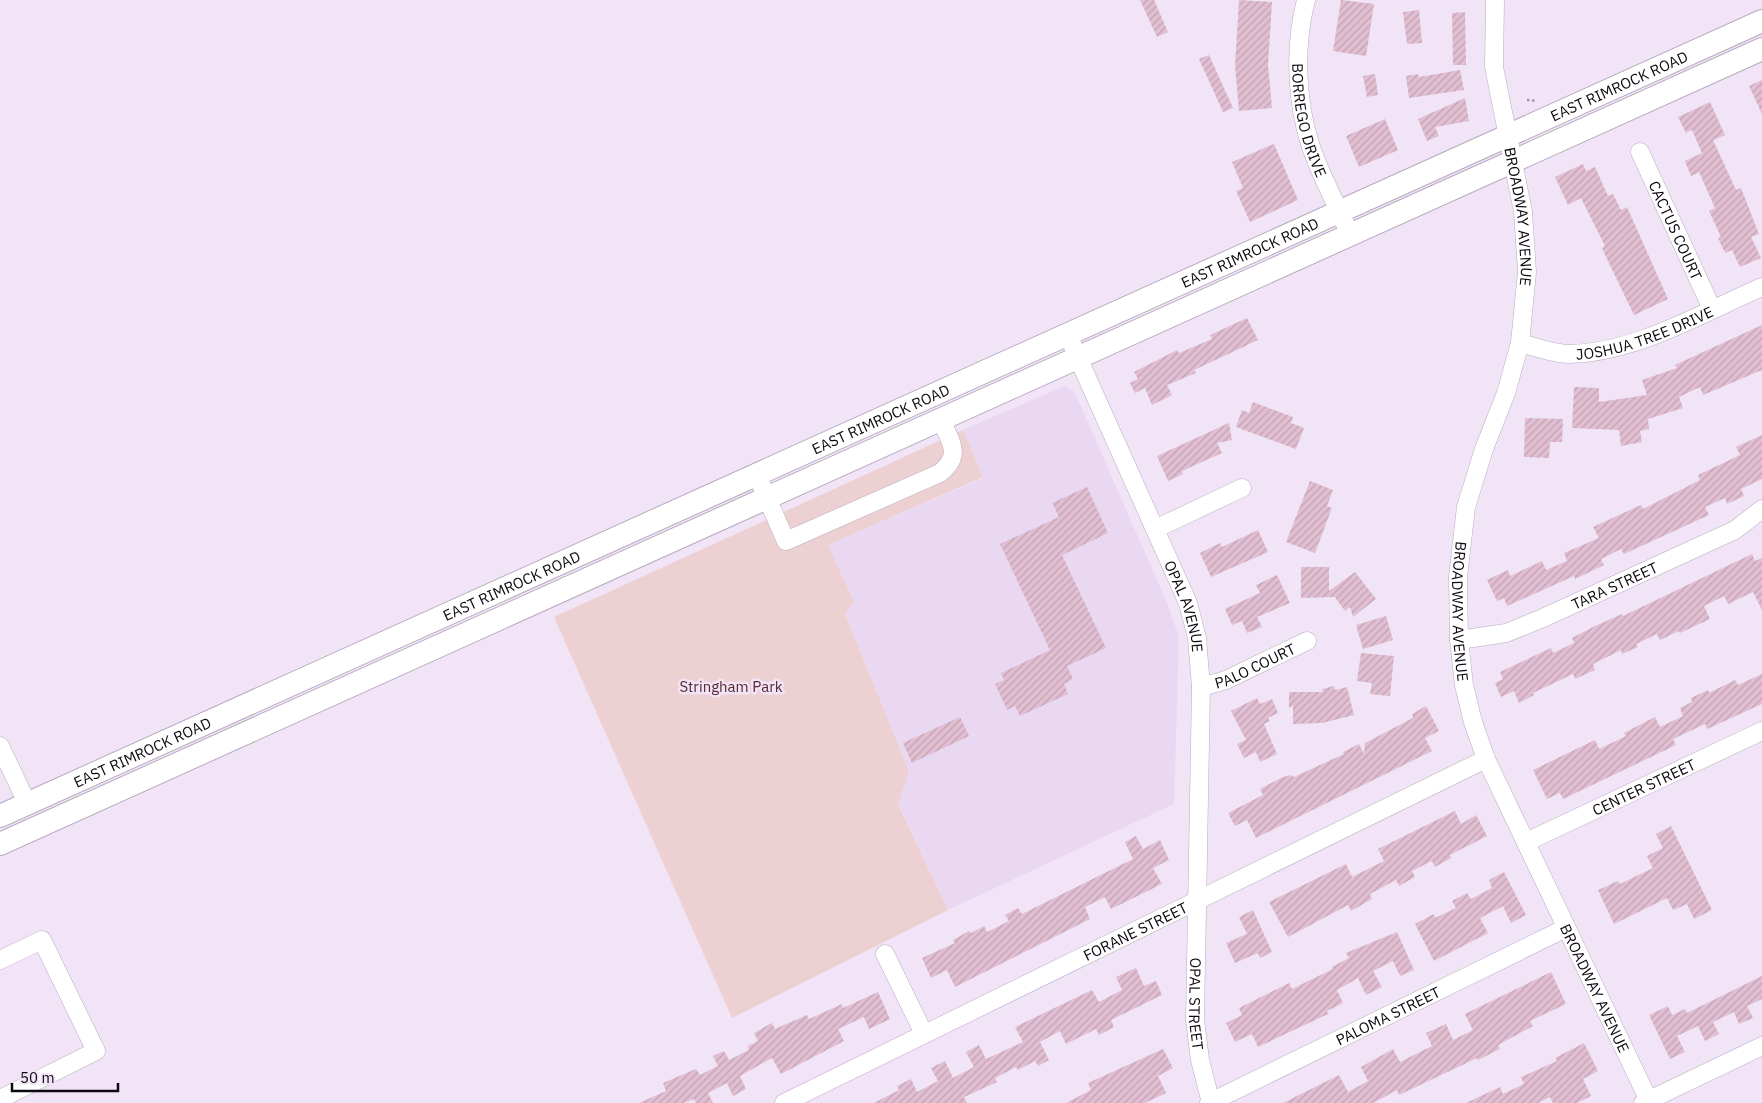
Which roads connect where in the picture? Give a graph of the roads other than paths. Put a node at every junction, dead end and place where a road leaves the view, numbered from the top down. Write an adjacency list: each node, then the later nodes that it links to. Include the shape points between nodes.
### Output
1 (1306, 0): 8 (street, BORREGO DRIVE, via 1300,25 1300,87 1305,120 1311,147)
2 (1495, 0): 5 (street, BROADWAY AVENUE, via 1494,67)
3 (1762, 20): 5 (main road, EAST RIMROCK ROAD)
4 (1762, 49): 7 (main road, EAST RIMROCK ROAD)
5 (1507, 136): 7 (street, BROADWAY AVENUE); 8 (main road, EAST RIMROCK ROAD)
6 (1640, 152): 11 (street, CACTUS COURT)
7 (1512, 163): 9 (main road, EAST RIMROCK ROAD); 13 (street, BROADWAY AVENUE, via 1523,212 1527,272)
8 (1340, 211): 9 (street, BORREGO DRIVE); 12 (main road, EAST RIMROCK ROAD)
9 (1350, 234): 14 (main road, EAST RIMROCK ROAD)
10 (1762, 287): 11 (street, JOSHUA TREE DRIVE)
11 (1712, 309): 13 (street, JOSHUA TREE DRIVE, via 1637,342 1599,351 1567,354)
12 (1067, 333): 14 (street, OPAL AVENUE); 16 (main road, EAST RIMROCK ROAD)
13 (1520, 343): 21 (street, BROADWAY AVENUE, via 1466,507 1458,577)
14 (1078, 358): 15 (main road, EAST RIMROCK ROAD); 20 (street, OPAL AVENUE)
15 (941, 420): 18 (main road, EAST RIMROCK ROAD); 18 (street, via 954,449 953,458 940,473 786,541)
16 (756, 473): 18 (street); 27 (main road, EAST RIMROCK ROAD)
17 (1242, 488): 20 (street)
18 (767, 498): 30 (main road, EAST RIMROCK ROAD)
19 (1762, 509): 21 (street, TARA STREET, via 1735,530 1543,618 1506,633)
20 (1155, 529): 23 (street, OPAL AVENUE, via 1188,603 1197,638)
21 (1459, 640): 26 (street, BROADWAY AVENUE, via 1464,685)
22 (1307, 641): 23 (street, PALO COURT, via 1226,680)
23 (1201, 687): 31 (street, OPAL AVENUE)
24 (1762, 731): 29 (street, CENTER STREET)
25 (0, 746): 27 (street)
26 (1486, 759): 29 (street, BROADWAY AVENUE); 31 (street, FORANE STREET)
27 (27, 802): 28 (main road, EAST RIMROCK ROAD)
28 (0, 816)
29 (1526, 842): 32 (street, BROADWAY AVENUE)
30 (0, 844)
31 (1197, 901): 35 (street, FORANE STREET); 40 (street, OPAL STREET, via 1195,1020)
32 (1566, 928): 38 (street, BROADWAY AVENUE); 40 (street, PALOMA STREET)
33 (885, 954): 35 (street)
34 (0, 960): 37 (street, via 42,940 96,1051)
35 (924, 1034): 39 (street, FORANE STREET)
36 (1762, 1046): 38 (street)
37 (0, 1099)
38 (1647, 1102)
39 (784, 1103)
40 (1210, 1103)

